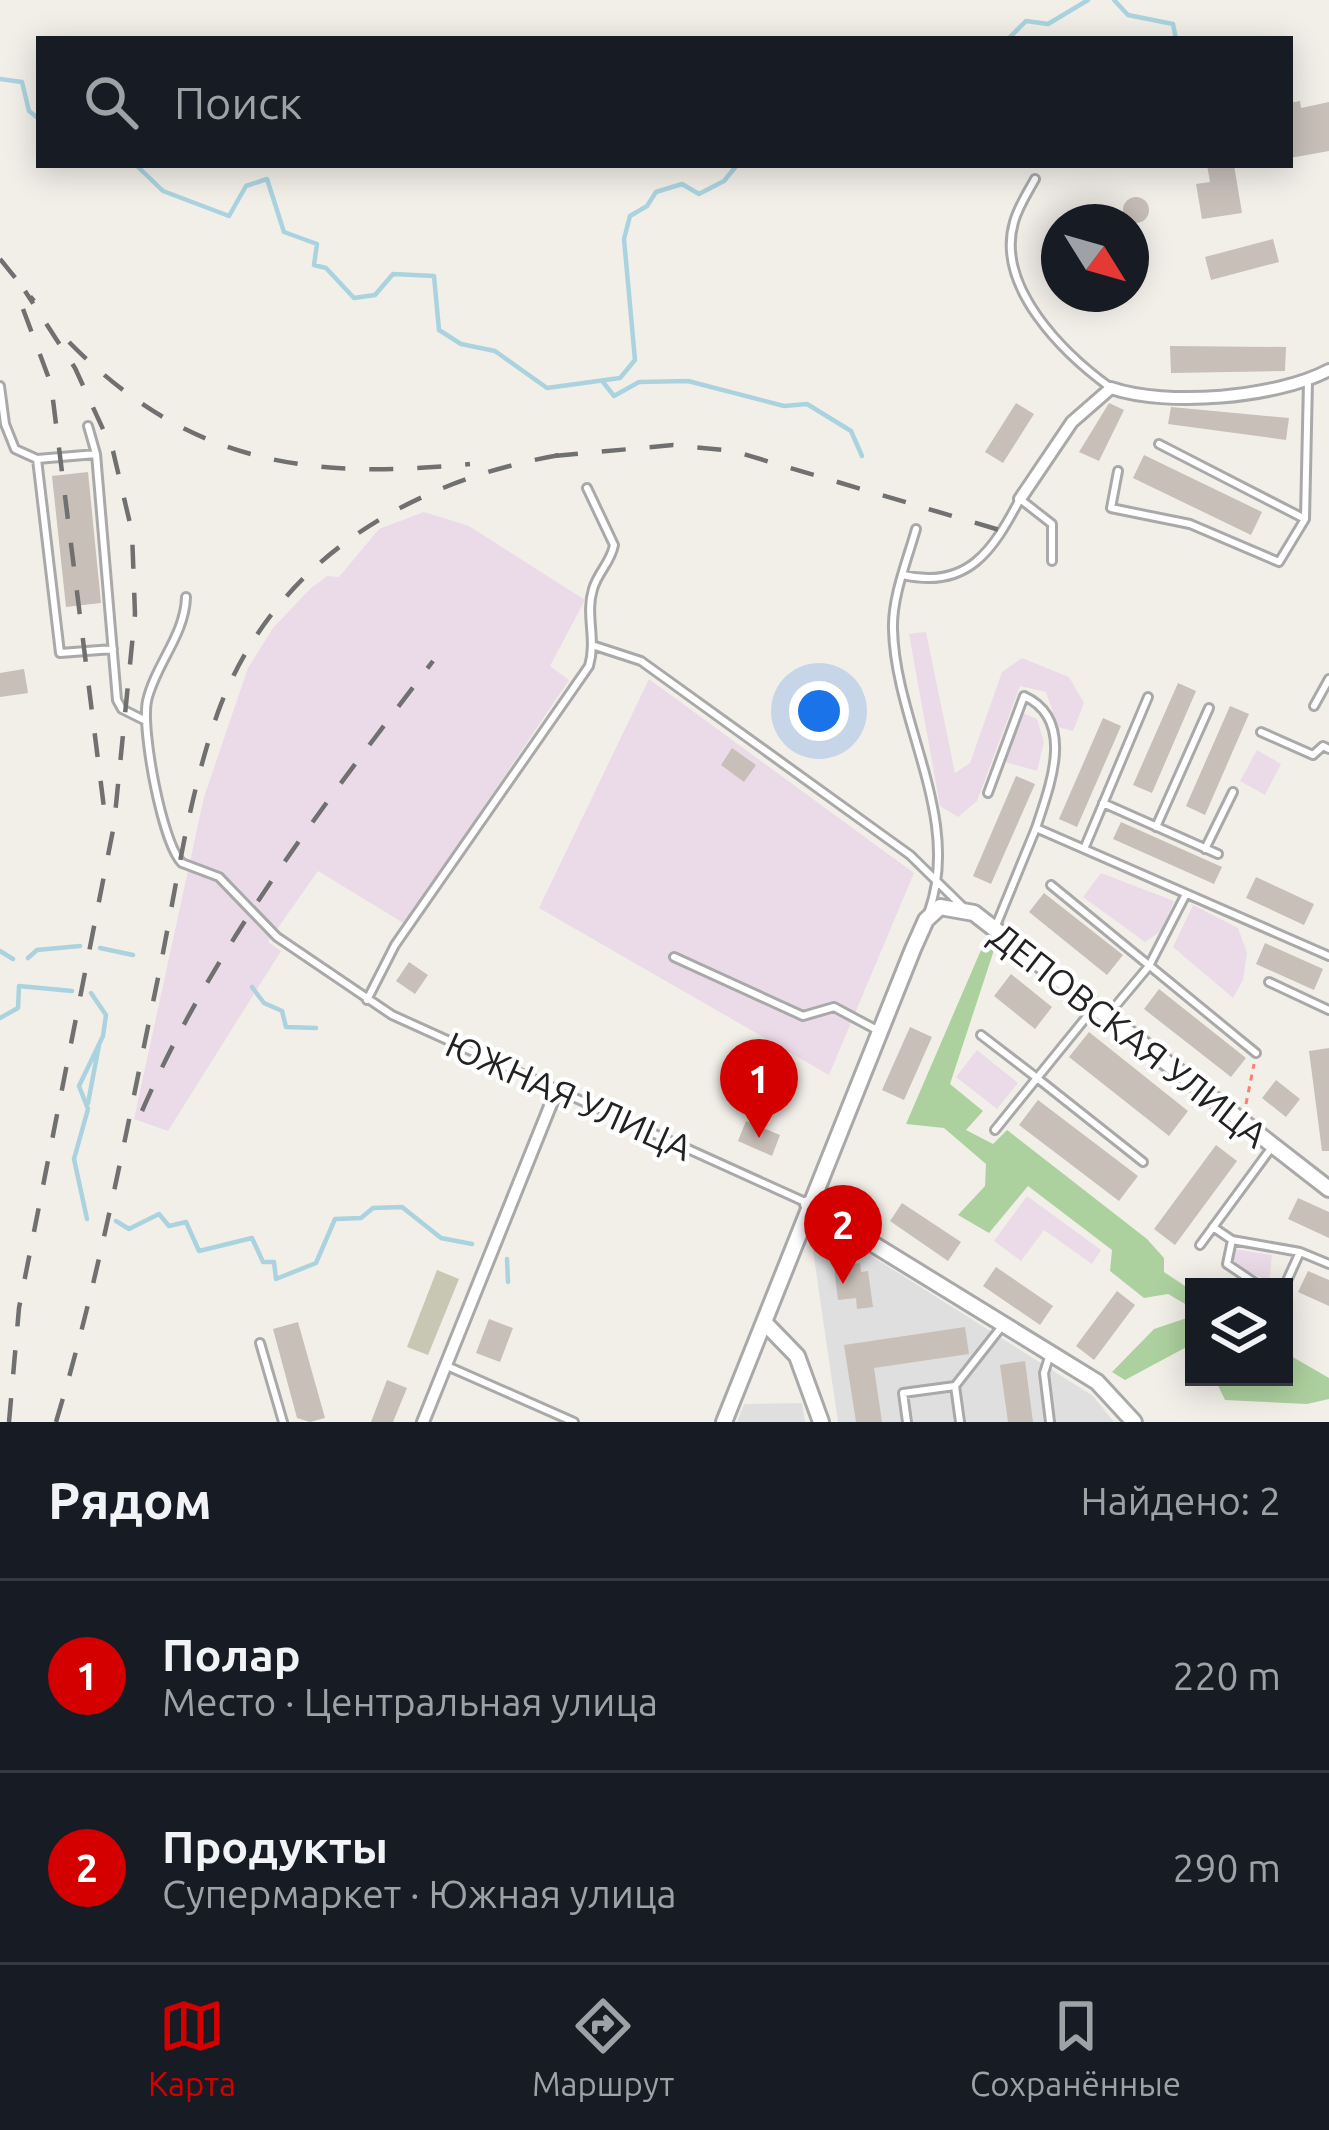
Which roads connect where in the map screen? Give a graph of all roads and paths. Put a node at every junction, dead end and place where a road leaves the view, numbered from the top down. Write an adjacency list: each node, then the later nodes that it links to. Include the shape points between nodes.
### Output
1 (1035, 178): 5 (lane, via 1014,220 1016,270 1054,338)
2 (1329, 370): 3 (street)
3 (1308, 381): 5 (street, via 1260,393 1144,396); 13 (lane)
4 (0, 386): 9 (lane, via 10,442)
5 (1111, 388): 12 (street, via 1072,422)
6 (88, 426): 8 (lane)
7 (1159, 444): 13 (lane)
8 (96, 454): 9 (lane); 19 (lane)
9 (37, 459): 19 (lane, via 60,653)
10 (1118, 472): 13 (lane, via 1111,508 1190,524 1279,562)
11 (587, 488): 18 (lane, via 614,545 593,588)
12 (1020, 499): 15 (lane, via 1052,524); 16 (lane, via 990,548 966,568 938,580)
13 (1305, 519)
14 (916, 530): 16 (lane)
15 (1052, 561)
16 (904, 575): 35 (lane, via 893,633 935,828)
17 (186, 597): 24 (lane)
18 (595, 646): 35 (lane, via 641,661); 45 (lane, via 583,677 395,945)
19 (113, 649): 24 (lane, via 119,705)
20 (1329, 679): 22 (lane)
21 (1148, 697): 29 (lane)
22 (1314, 706)
23 (1209, 709): 30 (lane)
24 (146, 721): 45 (lane, ЮЖНАЯ УЛИЦА, via 175,856 219,877 277,937)
25 (1262, 732): 26 (lane, via 1313,755)
26 (1329, 749)
27 (1233, 792): 33 (lane)
28 (988, 793): 31 (lane, via 1024,696 1049,724 1058,761)
29 (1103, 803): 30 (lane); 32 (lane)
30 (1156, 827): 33 (lane)
31 (1036, 828): 32 (lane); 40 (lane)
32 (1084, 849): 37 (lane)
33 (1205, 849): 34 (lane)
34 (1218, 854)
35 (938, 880): 38 (lane); 39 (lane)
36 (1051, 885): 43 (lane)
37 (1186, 894): 41 (lane); 43 (lane)
38 (964, 908): 39 (street, ДЕПОВСКАЯ УЛИЦА, via 940,907); 40 (street, ДЕПОВСКАЯ УЛИЦА)
39 (926, 920): 49 (street)
40 (995, 930): 47 (street, ДЕПОВСКАЯ УЛИЦА)
41 (1329, 956)
42 (674, 957): 49 (lane, via 802,1016 834,1007)
43 (1149, 966): 46 (lane); 51 (lane)
44 (1269, 982): 48 (lane)
45 (367, 1000): 53 (lane, ЮЖНАЯ УЛИЦА)
46 (1118, 1003)
47 (1096, 1006): 52 (lane); 56 (street, ДЕПОВСКАЯ УЛИЦА)
48 (1329, 1010)
49 (880, 1032): 59 (street)
50 (981, 1035): 52 (lane)
51 (1256, 1053): 54 (path)
52 (1037, 1078): 55 (lane); 57 (lane)
53 (557, 1089): 59 (lane, ЮЖНАЯ УЛИЦА); 71 (street)
54 (1246, 1104)
55 (995, 1130)
56 (1272, 1147): 58 (street, ДЕПОВСКАЯ УЛИЦА); 60 (lane)
57 (1143, 1162)
58 (1329, 1189)
59 (808, 1204): 67 (street, ЮЖНАЯ УЛИЦА); 68 (street)
60 (1213, 1227): 61 (lane); 62 (lane)
61 (1232, 1240): 63 (lane); 65 (lane, via 1227,1264)
62 (1200, 1245)
63 (1300, 1252): 64 (lane); 66 (lane)
64 (1329, 1264)
65 (1248, 1278)
66 (1289, 1278)
67 (1005, 1322): 70 (street, ЮЖНАЯ УЛИЦА); 72 (lane)
68 (766, 1324): 76 (street); 77 (street, via 796,1355)
69 (260, 1343): 73 (lane)
70 (1051, 1350): 80 (lane, via 1044,1373); 81 (street, ЮЖНАЯ УЛИЦА)
71 (447, 1366): 74 (street); 75 (lane)
72 (955, 1386): 78 (lane, via 903,1393); 79 (lane)
73 (283, 1422)
74 (423, 1422)
75 (574, 1422)
76 (724, 1422)
77 (821, 1422)
78 (907, 1422)
79 (960, 1422)
80 (1049, 1422)
81 (1134, 1422)

